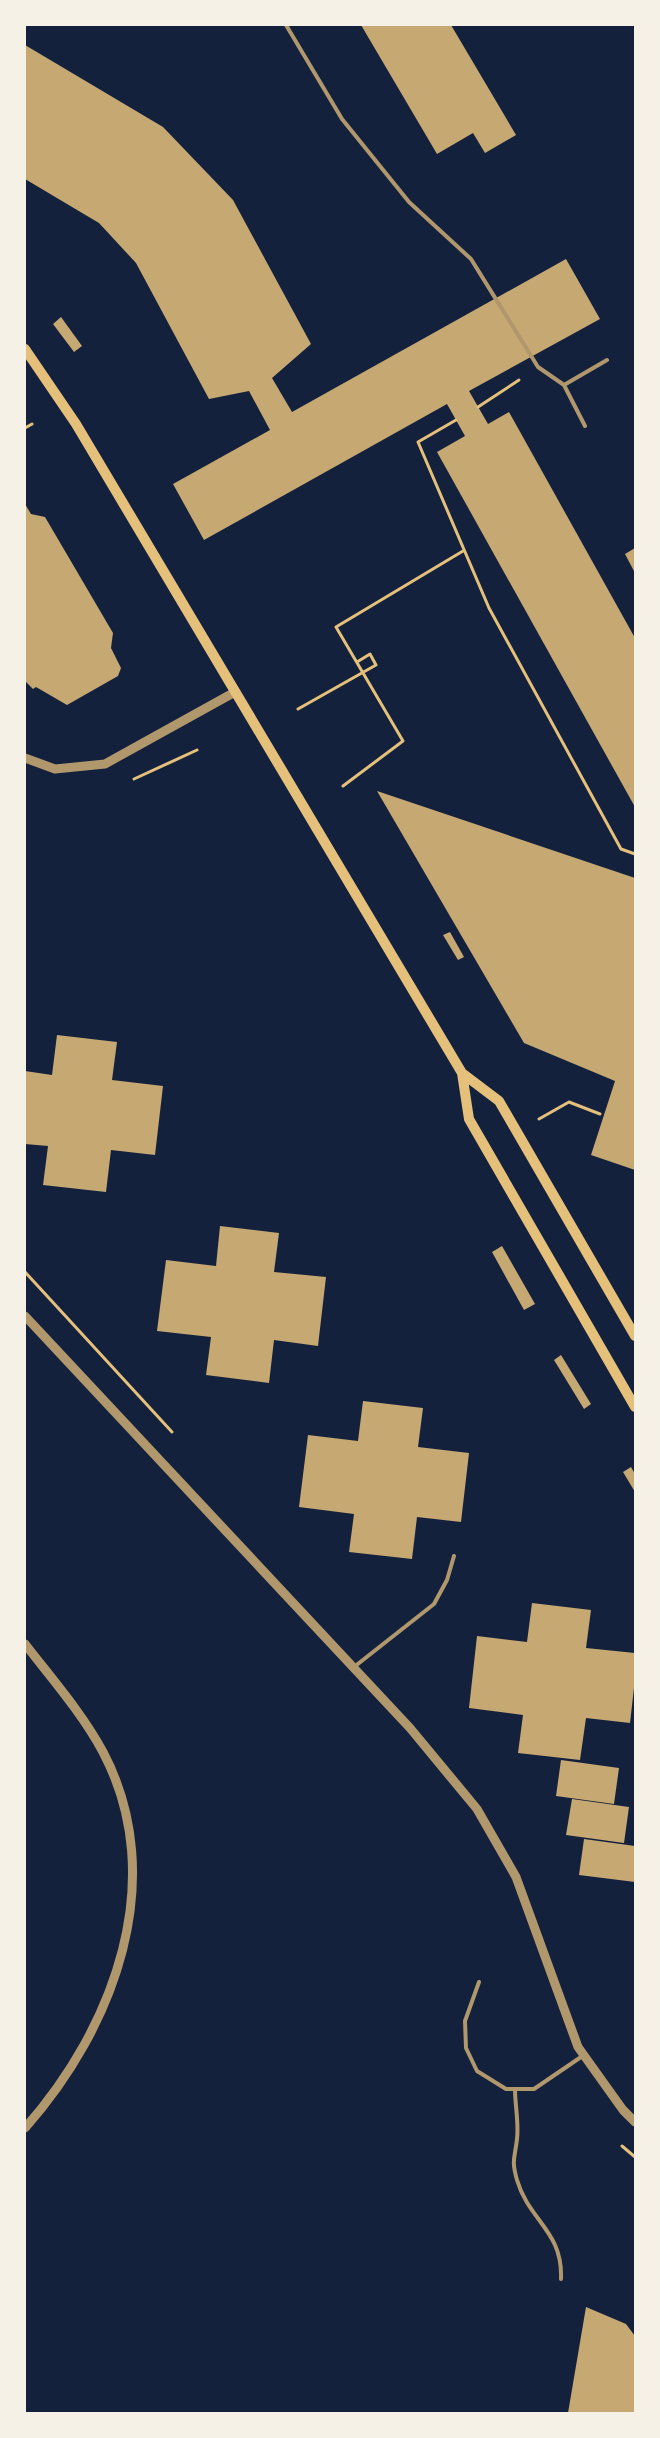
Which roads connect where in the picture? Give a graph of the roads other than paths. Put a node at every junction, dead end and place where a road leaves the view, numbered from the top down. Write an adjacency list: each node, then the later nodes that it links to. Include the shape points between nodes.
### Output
1 (286, 25): 4 (lane, via 342,119 409,202 471,259 538,367)
2 (25, 349): 6 (main road, via 76,424)
3 (607, 360): 4 (lane)
4 (564, 384): 5 (lane)
5 (585, 426)
6 (235, 692): 7 (street, via 105,764 54,769); 8 (main road)
7 (25, 758)
8 (462, 1073): 10 (main road, via 499,1101); 11 (main road, via 469,1120)
9 (25, 1316): 14 (street)
10 (635, 1336)
11 (635, 1407)
12 (454, 1556): 14 (lane, via 447,1580 434,1604)
13 (25, 1644): 19 (street, via 103,1752 127,1816 133,1883 124,1946 103,2010 69,2073)
14 (354, 1667): 16 (street, via 477,1809 516,1877 578,2047)
15 (478, 1982): 17 (lane, via 464,2022 466,2048 476,2071 506,2089)
16 (584, 2055): 17 (lane, via 534,2089); 18 (street)
17 (515, 2089): 20 (lane, via 517,2138 512,2158 529,2208 552,2236 562,2261)
18 (635, 2122)
19 (25, 2128)
20 (561, 2279)

